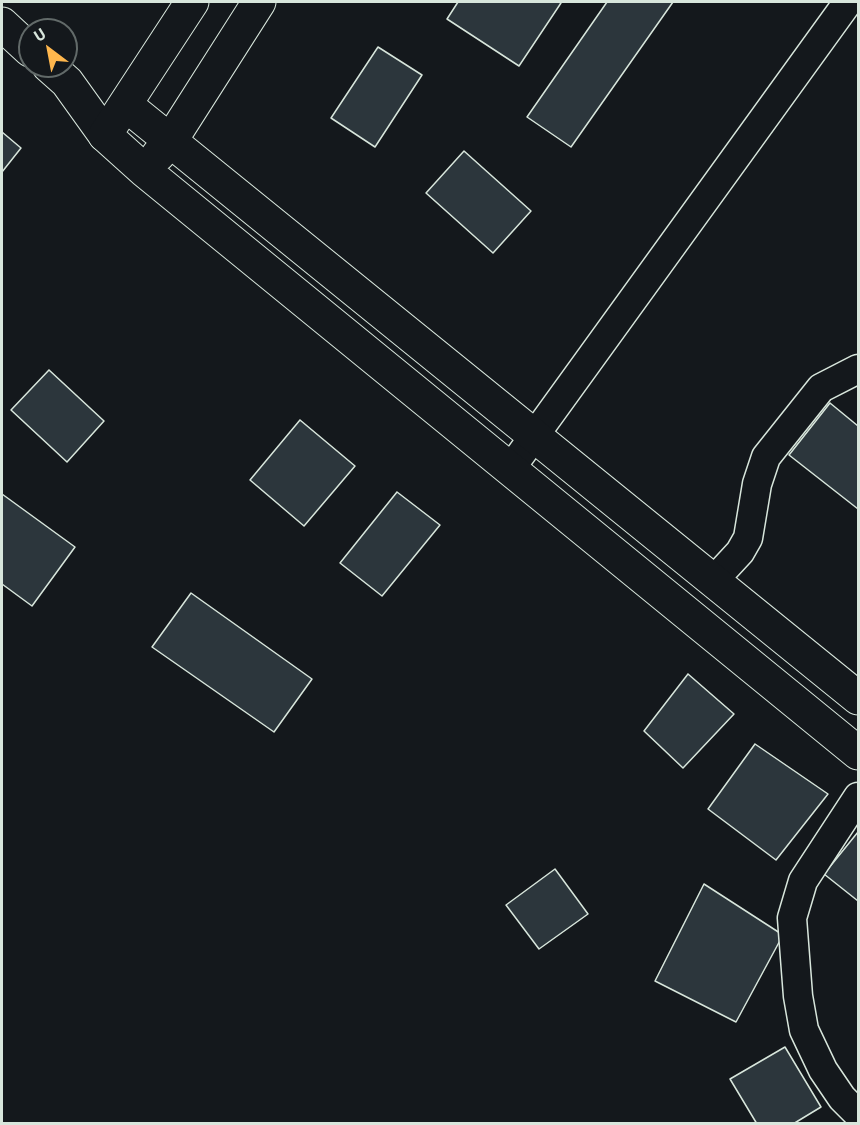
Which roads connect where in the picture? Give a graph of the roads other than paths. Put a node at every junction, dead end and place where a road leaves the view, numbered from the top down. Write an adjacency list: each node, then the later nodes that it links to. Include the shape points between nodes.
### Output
1 (192, 2): 8 (main road)
2 (259, 2): 10 (main road)
3 (848, 2): 13 (street)
4 (2, 24): 5 (main road)
5 (18, 39)
6 (61, 78): 9 (main road)
7 (67, 78): 8 (main road)
8 (126, 105): 9 (main road); 10 (main road)
9 (105, 135): 11 (main road)
10 (171, 140): 11 (main road); 13 (main road)
11 (145, 171): 14 (main road)
12 (858, 369): 15 (street, via 821,388 765,457 748,538)
13 (536, 436): 14 (street); 15 (main road)
14 (511, 468): 17 (main road)
15 (715, 579): 16 (main road)
16 (858, 698)
17 (858, 753)
18 (858, 796): 19 (street, via 803,881 792,918 804,1030 823,1070)
19 (858, 1114)

